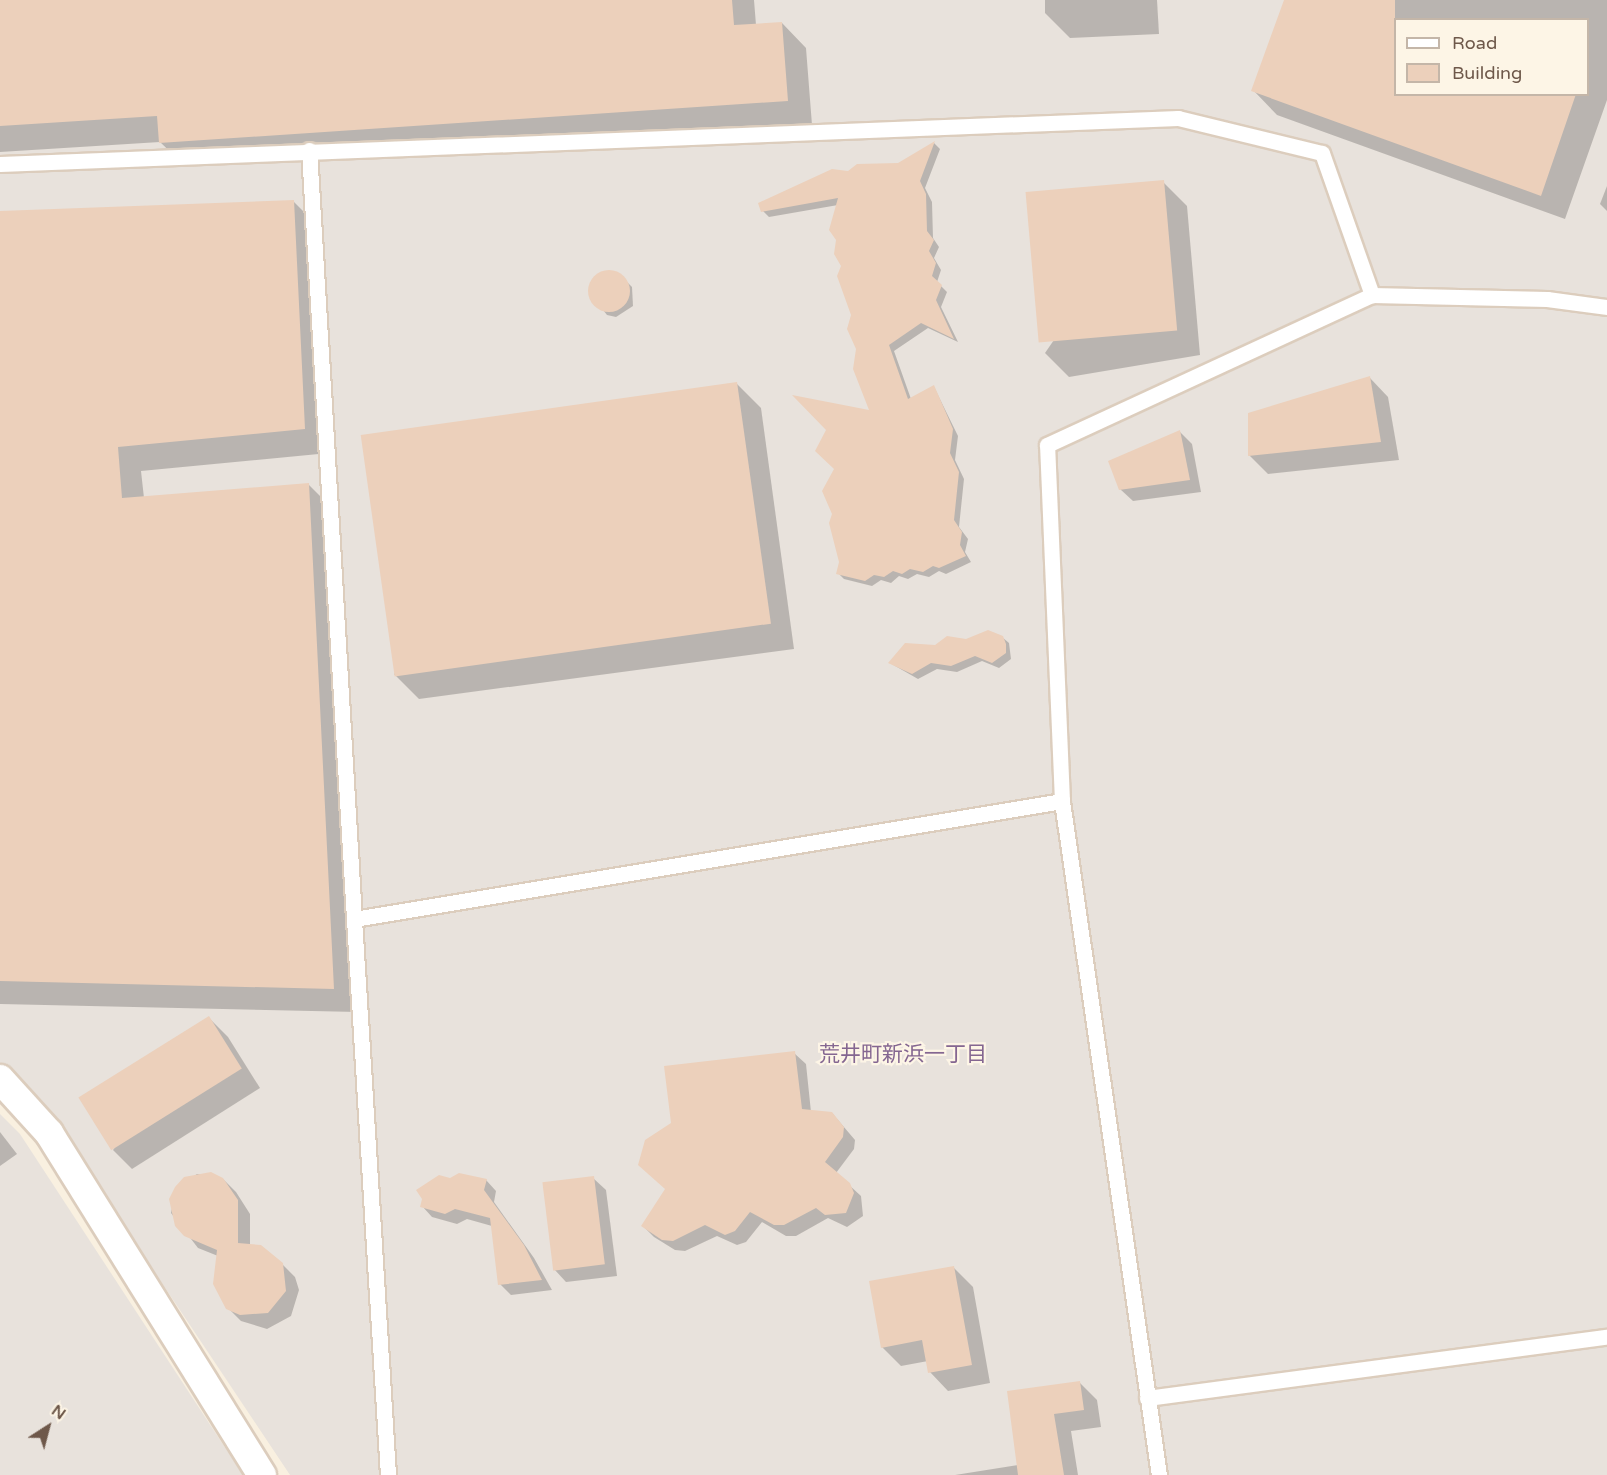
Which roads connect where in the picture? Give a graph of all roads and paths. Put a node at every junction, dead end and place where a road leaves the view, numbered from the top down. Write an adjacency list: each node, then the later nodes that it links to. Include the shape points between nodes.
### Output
1 (309, 150): 2 (lane); 3 (lane, via 1178,118 1322,153); 6 (lane)
2 (0, 164)
3 (1372, 295): 4 (lane, via 1547,299); 5 (lane, via 1047,445)
4 (1607, 307)
5 (1062, 801): 6 (lane); 9 (lane)
6 (354, 919): 11 (lane)
7 (0, 1079): 10 (street, via 49,1134)
8 (1607, 1336): 9 (lane)
9 (1147, 1398): 12 (lane)
10 (262, 1475)
11 (388, 1475)
12 (1159, 1475)

